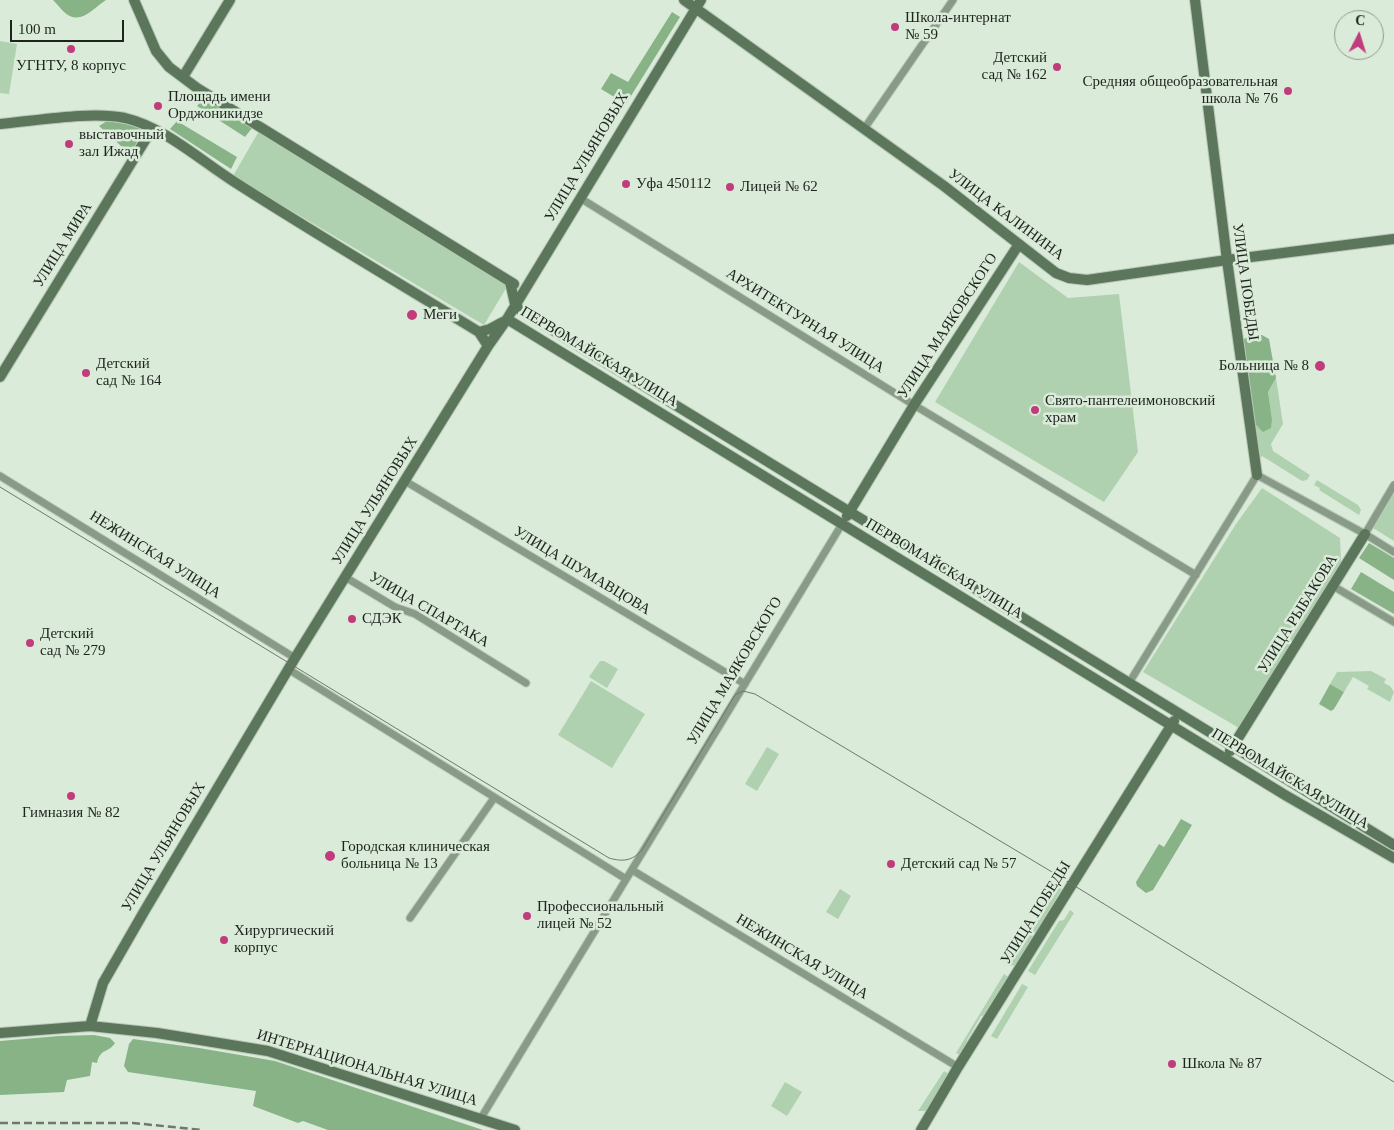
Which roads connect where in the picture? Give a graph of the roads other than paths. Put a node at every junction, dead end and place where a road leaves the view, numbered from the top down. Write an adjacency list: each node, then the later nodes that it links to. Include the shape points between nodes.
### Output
1 (134, 0): 7 (main road, via 156,51 169,67)
2 (230, 0): 7 (main road)
3 (684, 0): 6 (main road, УЛИЦА КАЛИНИНА)
4 (953, 0): 10 (street)
5 (1195, 0): 14 (main road, УЛИЦА ПОБЕДЫ)
6 (698, 4): 10 (main road, УЛИЦА КАЛИНИНА); 11 (main road, УЛИЦА УЛЬЯНОВЫХ)
7 (183, 77): 15 (main road)
8 (0, 124): 9 (main road, via 108,116 125,118)
9 (152, 129): 19 (main road); 21 (main road, УЛИЦА МИРА)
10 (864, 129): 13 (main road, УЛИЦА КАЛИНИНА)
11 (580, 198): 16 (main road, УЛИЦА УЛЬЯНОВЫХ); 22 (street, АРХИТЕКТУРНАЯ УЛИЦА)
12 (1394, 239): 14 (main road, УЛИЦА КАЛИНИНА)
13 (1019, 244): 14 (main road, УЛИЦА КАЛИНИНА, via 1056,273 1087,280); 22 (main road, УЛИЦА МАЯКОВСКОГО)
14 (1227, 260): 23 (main road, УЛИЦА ПОБЕДЫ)
15 (510, 282): 16 (main road, ПЕРВОМАЙСКАЯ УЛИЦА); 17 (main road, ПЕРВОМАЙСКАЯ УЛИЦА)
16 (529, 282): 17 (main road, УЛИЦА УЛЬЯНОВЫХ)
17 (515, 304): 18 (main road, УЛИЦА УЛЬЯНОВЫХ); 27 (main road, ПЕРВОМАЙСКАЯ УЛИЦА)
18 (507, 319): 19 (main road, ПЕРВОМАЙСКАЯ УЛИЦА); 20 (main road, УЛИЦА УЛЬЯНОВЫХ); 28 (main road, ПЕРВОМАЙСКАЯ УЛИЦА)
19 (479, 332): 20 (main road)
20 (488, 346): 25 (main road, УЛИЦА УЛЬЯНОВЫХ)
21 (0, 377)
22 (914, 405): 27 (main road, УЛИЦА МАЯКОВСКОГО); 31 (street, АРХИТЕКТУРНАЯ УЛИЦА)
23 (1257, 475): 29 (street); 31 (street)
24 (0, 476): 35 (street, НЕЖИНСКАЯ УЛИЦА)
25 (405, 481): 32 (main road, УЛИЦА УЛЬЯНОВЫХ); 39 (street, УЛИЦА ШУМАВЦОВА)
26 (1394, 485): 29 (street, УЛИЦА РЫБАКОВА)
27 (850, 512): 28 (main road, УЛИЦА МАЯКОВСКОГО); 38 (main road, ПЕРВОМАЙСКАЯ УЛИЦА)
28 (842, 524): 39 (street, УЛИЦА МАЯКОВСКОГО); 41 (main road, ПЕРВОМАЙСКАЯ УЛИЦА)
29 (1365, 534): 30 (street); 33 (main road, УЛИЦА РЫБАКОВА)
30 (1394, 552)
31 (1196, 575): 38 (street)
32 (345, 577): 35 (main road, УЛИЦА УЛЬЯНОВЫХ); 37 (street, УЛИЦА СПАРТАКА, via 395,608 415,614)
33 (1333, 586): 34 (street); 42 (main road, УЛИЦА РЫБАКОВА)
34 (1394, 622)
35 (295, 658): 36 (main road, УЛИЦА УЛЬЯНОВЫХ)
36 (288, 669): 44 (street); 50 (main road, УЛИЦА УЛЬЯНОВЫХ, via 103,983)
37 (526, 683)
38 (1129, 683): 40 (main road, ПЕРВОМАЙСКАЯ УЛИЦА)
39 (745, 684): 47 (street, УЛИЦА МАЯКОВСКОГО)
40 (1178, 713): 41 (main road, УЛИЦА ПОБЕДЫ); 42 (main road, ПЕРВОМАЙСКАЯ УЛИЦА)
41 (1171, 725): 43 (main road, ПЕРВОМАЙСКАЯ УЛИЦА); 52 (main road, УЛИЦА ПОБЕДЫ)
42 (1233, 746): 43 (main road, УЛИЦА РЫБАКОВА); 45 (main road, ПЕРВОМАЙСКАЯ УЛИЦА)
43 (1226, 758): 46 (main road, ПЕРВОМАЙСКАЯ УЛИЦА)
44 (494, 798): 48 (street); 49 (street)
45 (1394, 845)
46 (1394, 858)
47 (632, 870): 48 (street, УЛИЦА МАЯКОВСКОГО); 52 (street, НЕЖИНСКАЯ УЛИЦА)
48 (626, 880): 53 (street, УЛИЦА МАЯКОВСКОГО)
49 (410, 918)
50 (90, 1026): 51 (main road, ИНТЕРНАЦИОНАЛЬНАЯ УЛИЦА); 53 (main road, ИНТЕРНАЦИОНАЛЬНАЯ УЛИЦА, via 268,1051)
51 (0, 1032)
52 (958, 1067): 55 (main road, УЛИЦА ПОБЕДЫ)
53 (481, 1118): 54 (main road, ИНТЕРНАЦИОНАЛЬНАЯ УЛИЦА)
54 (515, 1130)
55 (921, 1130)

